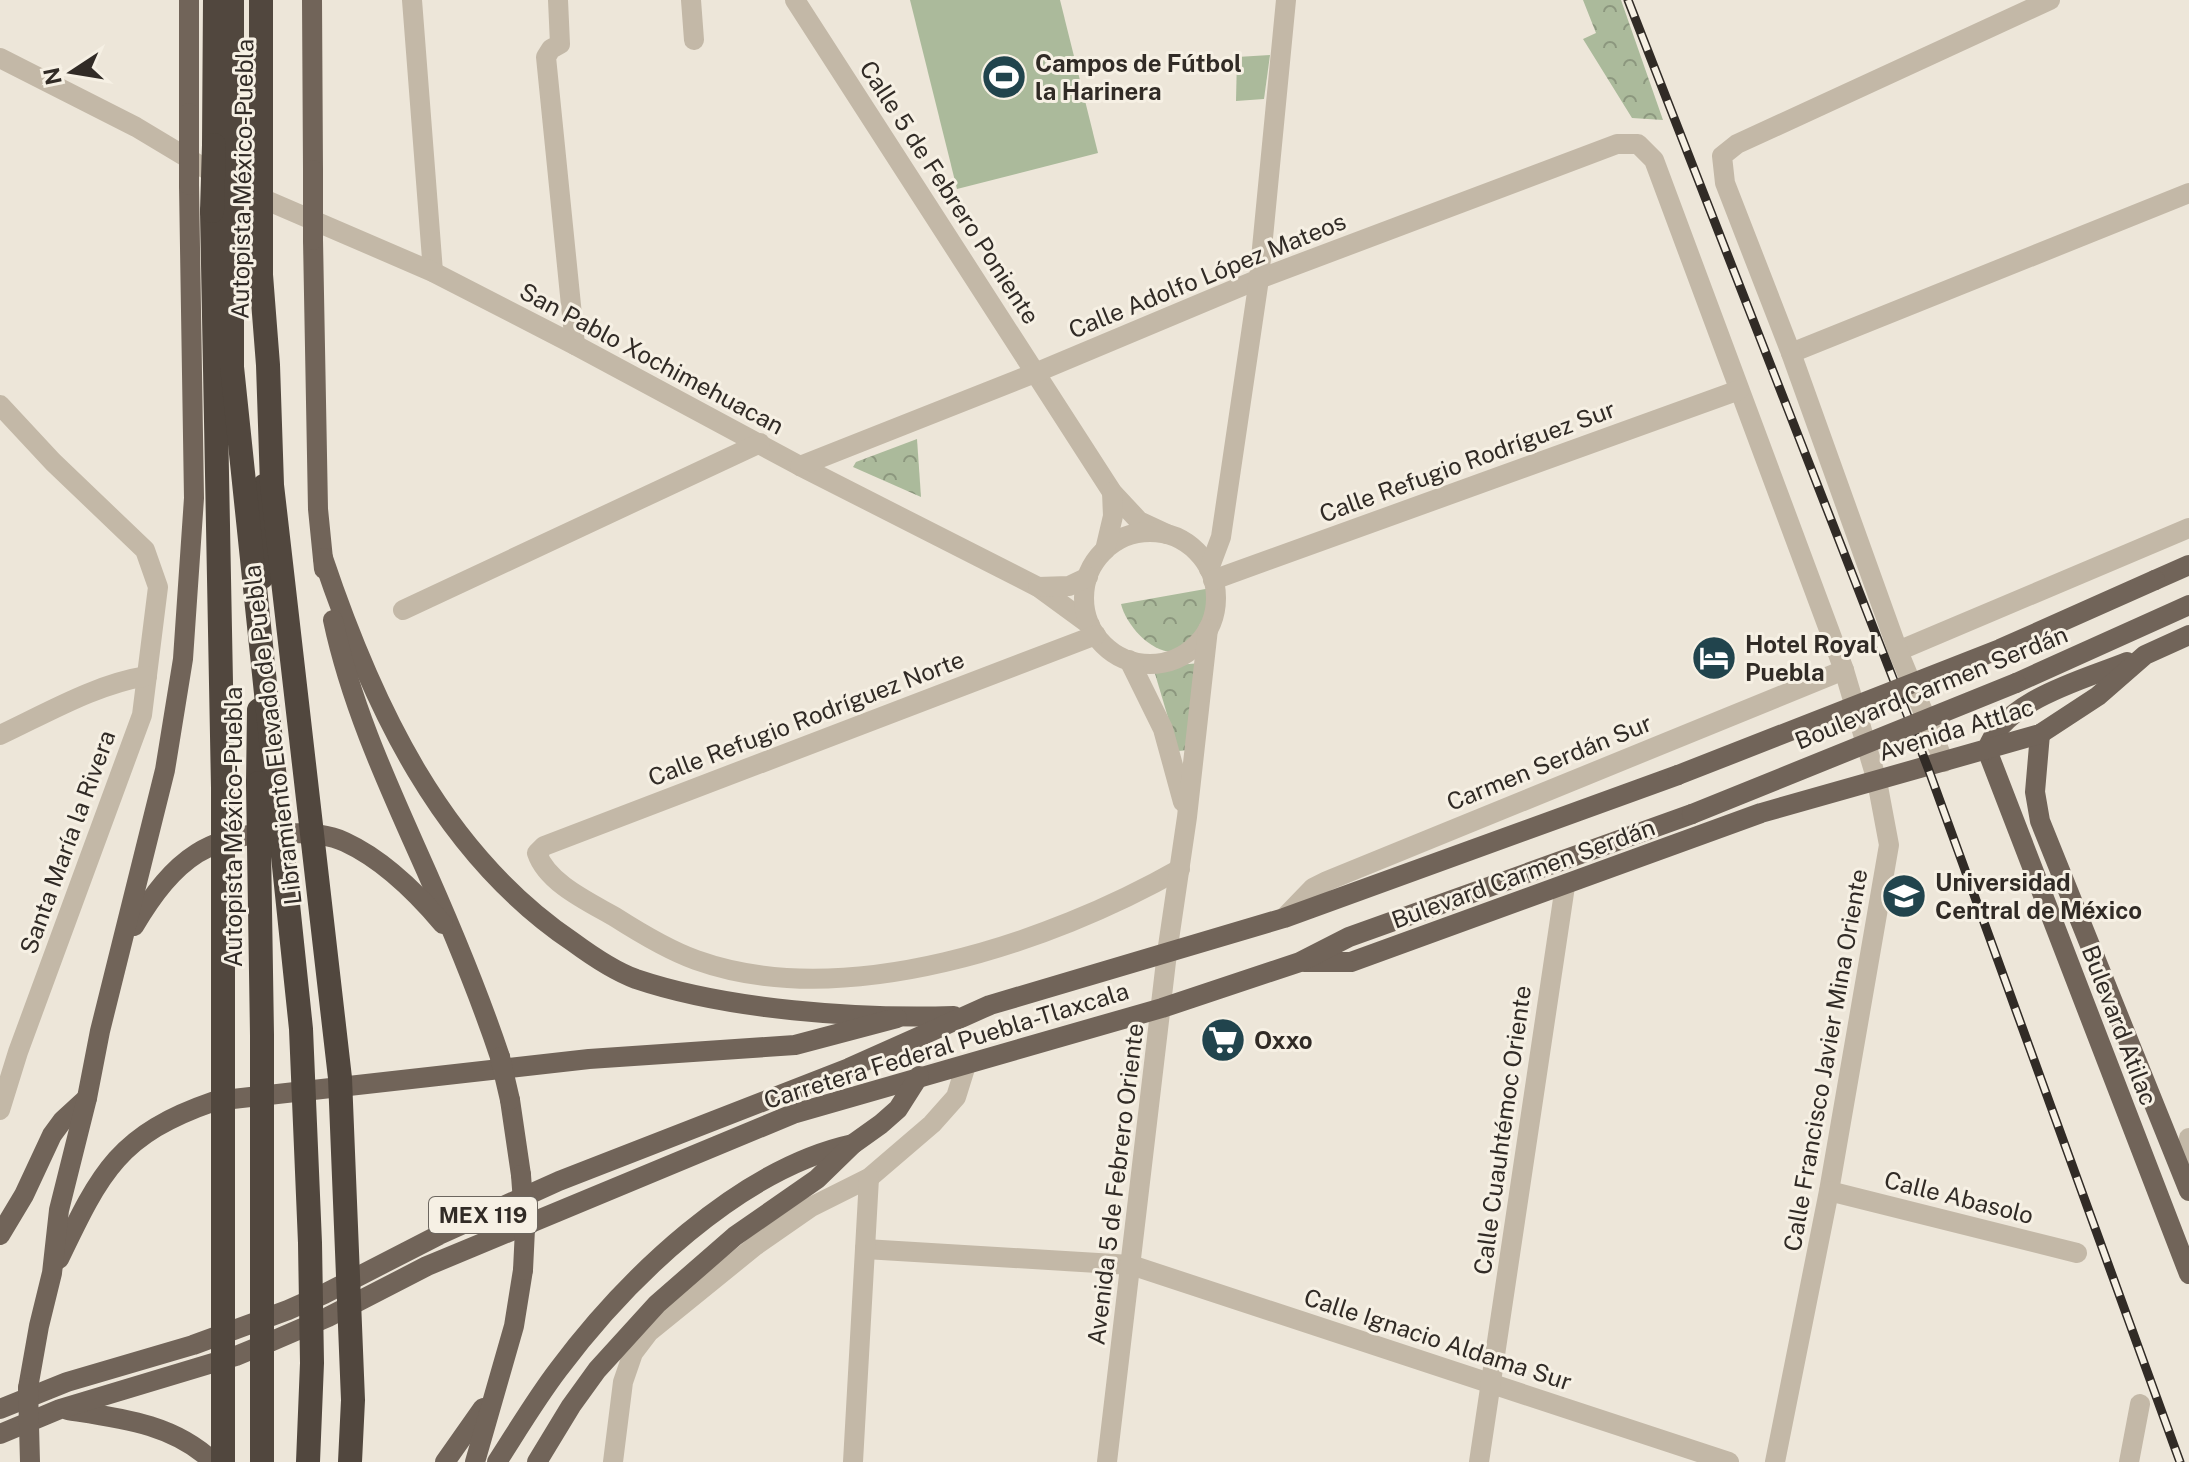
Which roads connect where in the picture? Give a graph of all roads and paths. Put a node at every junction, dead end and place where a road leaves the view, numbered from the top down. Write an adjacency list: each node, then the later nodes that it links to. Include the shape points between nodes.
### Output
1 (189, 0): 46 (main road, bridge, via 194,498)
2 (215, 0): 90 (highway, Autopista México-Puebla, bridge, via 212,211 223,788)
3 (232, 0): 92 (highway, Libramiento Elevado de Puebla, bridge, via 232,367 301,1029 312,1363)
4 (261, 0): 93 (highway, Libramiento Elevado de Puebla, bridge, via 261,275 272,485 340,1078 353,1400)
5 (272, 0): 91 (highway, Autopista México-Puebla, bridge, via 258,783)
6 (312, 0): 30 (main road, bridge, via 317,459)
7 (412, 0): 17 (street)
8 (558, 0): 19 (street, via 560,44 546,57)
9 (691, 0): 13 (street)
10 (795, 0): 21 (street, Calle 5 de Febrero Poniente)
11 (1286, 0): 18 (street)
12 (2050, 0): 20 (street, via 1737,144 1722,156 1725,183)
13 (694, 40)
14 (0, 58): 17 (street, San Pablo Xochimehuacan, via 136,127 236,187)
15 (1638, 144): 18 (street, Calle Adolfo López Mateos, via 1617,144); 22 (street, Calle Francisco Javier Mina Oriente, via 1654,160)
16 (2189, 193): 20 (street)
17 (433, 272): 19 (street, San Pablo Xochimehuacan)
18 (1259, 279): 21 (street, Calle Adolfo López Mateos); 32 (street)
19 (575, 345): 24 (street, San Pablo Xochimehuacan)
20 (1791, 353): 40 (street)
21 (1035, 373): 25 (street, Calle Adolfo López Mateos); 26 (street, Calle 5 de Febrero Poniente)
22 (1739, 390): 32 (street, Calle Refugio Rodríguez Sur); 43 (street, Calle Francisco Javier Mina Oriente)
23 (0, 405): 44 (street, Santa María la Rivera, via 145,550 158,587)
24 (760, 443): 25 (street, San Pablo Xochimehuacan); 36 (street)
25 (800, 466): 34 (street, San Pablo Xochimehuacan)
26 (1112, 492): 28 (street, Calle 5 de Febrero Poniente, via 1139,521); 29 (street)
27 (2189, 528): 40 (street)
28 (1167, 534): 29 (street, via 1134,534); 32 (street, via 1189,545)
29 (1105, 550): 33 (street)
30 (323, 558): 61 (main road, via 336,632 369,740); 65 (main road, via 356,651 419,775 485,866 533,913 635,978 735,1002)
31 (2189, 565): 51 (main road, Boulevard Carmen Serdán, bridge, via 2000,649)
32 (1211, 575): 37 (street, via 1215,605)
33 (1088, 577): 34 (street, via 1069,586); 38 (street, via 1085,605)
34 (1038, 587): 38 (street, San Pablo Xochimehuacan)
35 (2189, 605): 54 (main road, Boulevard Carmen Serdán, bridge, via 2016,683)
36 (403, 610)
37 (1208, 629): 42 (street, via 1196,645 1174,659 1154,664); 55 (street, Avenida 5 de Febrero Oriente)
38 (1093, 630): 42 (street, via 1111,651); 56 (street, Calle Refugio Rodríguez Norte, via 544,846 537,853 541,865 630,927 696,960 780,977 818,978 894,972 1023,940 1111,905)
39 (2189, 635): 41 (main road, Avenida Attlac)
40 (1898, 651): 50 (street)
41 (2145, 655): 47 (main road, Avenida Attlac, via 2098,696); 49 (main road, via 2040,698 2007,718)
42 (1129, 660): 55 (street, Avenida 5 de Febrero Oriente, via 1163,729)
43 (1844, 670): 52 (street, Calle Francisco Javier Mina Oriente); 58 (street, Carmen Serdán Sur, via 1327,881)
44 (147, 676): 45 (street, Santa María la Rivera); 48 (street, via 105,687)
45 (142, 715): 46 (street); 66 (street, Santa María la Rivera)
46 (175, 720): 59 (main road)
47 (2040, 734): 49 (main road, Avenida Attlac); 74 (main road, Bulevard Atilac, via 2035,792 2040,821)
48 (0, 735)
49 (1987, 750): 50 (main road, Avenida Attlac); 81 (main road, Bulevard Atilac)
50 (1944, 762): 52 (main road, Avenida Attlac)
51 (1678, 775): 58 (main road, Carretera Federal Puebla-Tlaxcala)
52 (1877, 781): 53 (main road, Avenida Attlac); 75 (street, Calle Francisco Javier Mina Oriente, via 1888,862)
53 (1761, 813): 57 (main road, Bulevard Carmen Serdán)
54 (1692, 814): 62 (main road, Carretera Federal Puebla-Tlaxcala, via 1349,937)
55 (1187, 817): 56 (street, Avenida 5 de Febrero Oriente)
56 (1180, 869): 60 (street, Avenida 5 de Febrero Oriente)
57 (1565, 886): 62 (main road, Bulevard Carmen Serdán, via 1351,962); 83 (street, Calle Cuauhtémoc Oriente)
58 (1284, 918): 60 (main road, Carretera Federal Puebla-Tlaxcala)
59 (123, 944): 61 (main road, via 179,866 206,846 269,831 325,836 366,854 427,905); 69 (main road)
60 (1167, 953): 63 (street, Avenida 5 de Febrero Oriente); 64 (main road, Carretera Federal Puebla-Tlaxcala)
61 (463, 954): 82 (main road, bridge, via 500,1057 521,1175 523,1270)
62 (1300, 962): 63 (main road, Carretera Federal Puebla-Tlaxcala)
63 (1162, 1008): 67 (main road, Carretera Federal Puebla-Tlaxcala); 79 (street, Avenida 5 de Febrero Oriente)
64 (966, 1015): 65 (main road); 85 (main road, Carretera Federal Puebla-Tlaxcala / MEX 119, via 849,1068 559,1181 288,1310)
65 (897, 1018): 80 (main road, via 795,1045 589,1059 215,1101 164,1121 123,1150 94,1189)
66 (9, 1055): 70 (street, Santa María la Rivera)
67 (966, 1065): 68 (main road, Carretera Federal Puebla-Tlaxcala); 73 (street, via 956,1097)
68 (919, 1076): 72 (main road, via 898,1109); 86 (main road, Carretera Federal Puebla-Tlaxcala / MEX 119, via 793,1114 427,1266 236,1356)
69 (87, 1098): 76 (main road, via 52,1135); 80 (main road, via 59,1210)
70 (0, 1110)
71 (2189, 1138): 74 (street)
72 (853, 1144): 96 (main road, via 808,1156 747,1191 706,1218 633,1283 556,1372); 97 (main road, via 817,1179 735,1236 657,1304 597,1370)
73 (869, 1178): 77 (street); 98 (street, via 811,1207 766,1238 649,1332 633,1353 623,1382)
74 (2186, 1182)
75 (1829, 1191): 78 (street, Calle Abasolo); 103 (street, Calle Francisco Javier Mina Oriente)
76 (0, 1235)
77 (865, 1249): 79 (street, Calle Ignacio Aldama Sur); 99 (street)
78 (2077, 1253)
79 (1131, 1265): 83 (street, Calle Ignacio Aldama Sur); 100 (street, Avenida 5 de Febrero Oriente)
80 (52, 1273): 88 (main road, bridge, via 28,1388)
81 (2189, 1274)
82 (498, 1379): 94 (main road); 95 (main road)
83 (1491, 1382): 101 (street, Calle Cuauhtémoc Oriente); 102 (street, Calle Ignacio Aldama Sur)
84 (2140, 1404): 104 (street)
85 (0, 1409)
86 (60, 1409): 87 (main road, Carretera Federal Puebla-Tlaxcala / MEX 119); 89 (main road, via 155,1427 201,1450)
87 (0, 1434)
88 (30, 1462)
89 (213, 1462)
90 (223, 1462)
91 (262, 1462)
92 (308, 1462)
93 (350, 1462)
94 (445, 1462)
95 (475, 1462)
96 (497, 1462)
97 (537, 1462)
98 (613, 1462)
99 (853, 1462)
100 (1107, 1462)
101 (1479, 1462)
102 (1729, 1462)
103 (1775, 1462)
104 (2129, 1462)

